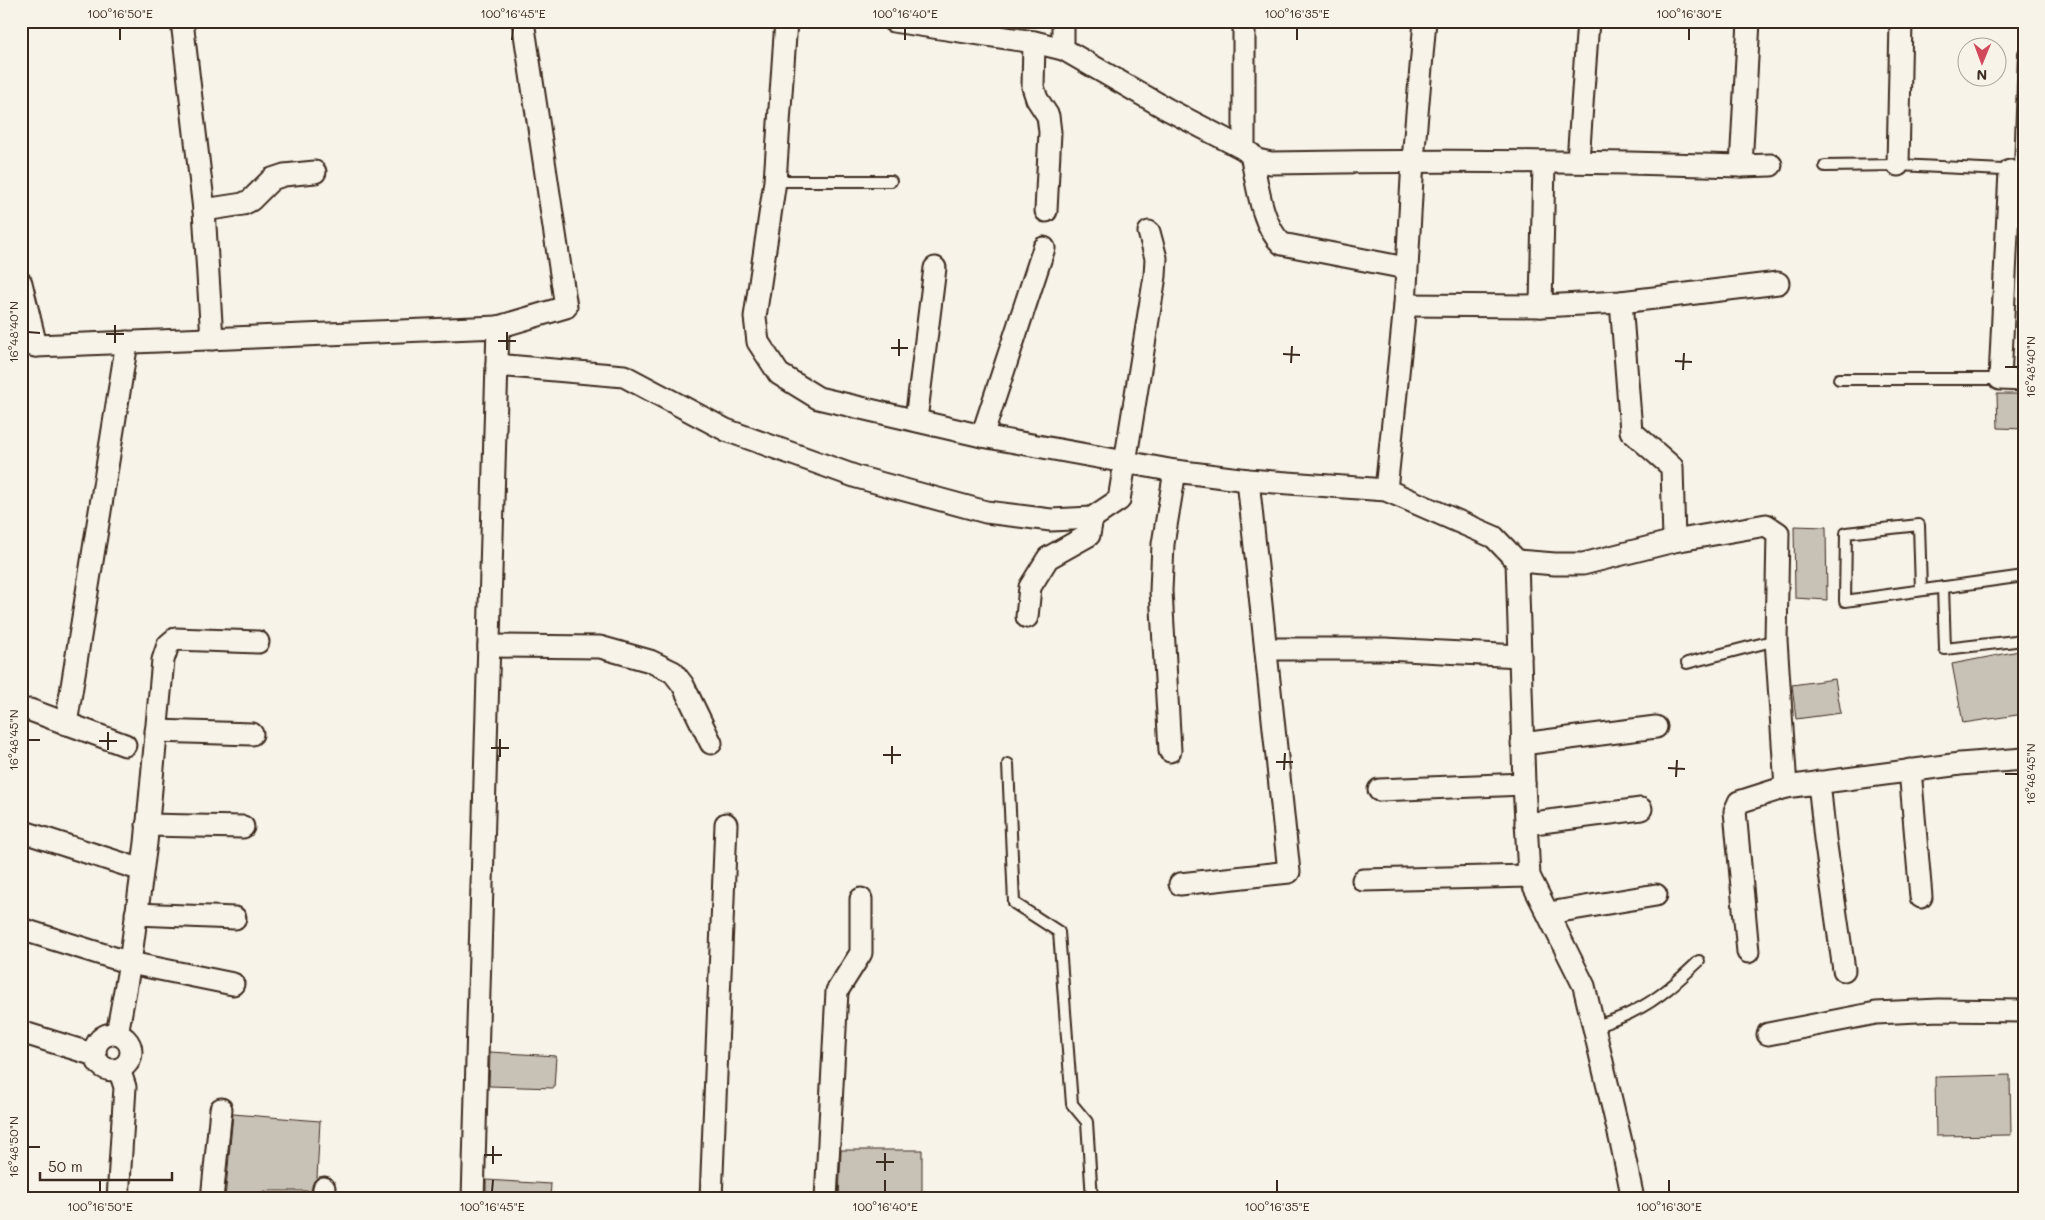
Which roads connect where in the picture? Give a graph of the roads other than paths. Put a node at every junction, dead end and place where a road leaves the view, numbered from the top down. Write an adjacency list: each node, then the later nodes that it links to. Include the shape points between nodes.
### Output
1 (182, 21): 26 (street)
2 (523, 21): 37 (street, via 566,307)
3 (786, 21): 24 (street)
4 (893, 21): 11 (street)
5 (1063, 21): 12 (street)
6 (1244, 21): 14 (street)
7 (1425, 21): 15 (street)
8 (1588, 21): 16 (street)
9 (1749, 21): 20 (street)
10 (1902, 21): 18 (street)
11 (1034, 42): 12 (street); 27 (street, via 1033,87 1048,116 1050,132)
12 (1063, 49): 14 (street)
13 (2024, 53): 22 (lane)
14 (1247, 151): 15 (street, via 1257,160 1270,163); 31 (street, via 1267,224 1282,244)
15 (1413, 160): 17 (street); 31 (street)
16 (1578, 161): 17 (street); 20 (street)
17 (1544, 162): 36 (street)
18 (1898, 164): 21 (lane); 22 (lane)
19 (1771, 165): 20 (street)
20 (1741, 166)
21 (1825, 166)
22 (2018, 171): 43 (street)
23 (315, 172): 26 (street, via 272,179 243,204)
24 (775, 181): 25 (lane); 45 (street, via 755,317 758,342 779,374 818,398)
25 (892, 181)
26 (204, 210): 38 (street)
27 (1046, 211)
28 (1149, 232): 47 (street, via 1156,258 1155,276)
29 (1044, 248): 46 (street)
30 (935, 268): 45 (street)
31 (1406, 268): 35 (street)
32 (21, 283): 40 (street)
33 (1778, 283): 34 (street)
34 (1621, 302): 36 (street); 52 (street, via 1631,431 1672,467)
35 (1405, 305): 36 (street); 50 (street)
36 (1541, 306)
37 (498, 327): 38 (street); 41 (street)
38 (212, 339): 39 (street)
39 (127, 342): 40 (street); 66 (street)
40 (29, 345)
41 (497, 365): 51 (street, via 624,376 726,430 857,476 986,512 1051,520); 61 (street)
42 (1839, 379): 43 (lane)
43 (2000, 379): 44 (street)
44 (2024, 380)
45 (916, 420): 46 (street)
46 (982, 436): 47 (street)
47 (1124, 463): 48 (street); 51 (street, via 1119,500)
48 (1175, 471): 49 (street); 73 (street, via 1163,544 1161,591)
49 (1248, 480): 50 (street); 62 (street)
50 (1386, 490): 53 (street, via 1494,537)
51 (1092, 518): 57 (street, via 1090,535 1048,558 1030,587)
52 (1674, 541): 53 (street, via 1583,564); 58 (street, via 1766,525 1778,533)
53 (1517, 560): 63 (street)
54 (2024, 576): 55 (lane)
55 (1943, 587): 56 (lane); 59 (lane, via 1945,649)
56 (1921, 590): 56 (lane, via 1919,525 1846,533 1845,601)
57 (1027, 617)
58 (1776, 640): 64 (lane); 79 (street)
59 (2024, 640)
60 (258, 642): 68 (street, via 175,639 168,645)
61 (489, 646): 70 (street, via 600,647 650,661 673,672 683,685); 113 (street)
62 (1266, 649): 63 (street, via 1385,649); 90 (street, via 1289,872)
63 (1520, 656): 71 (street)
64 (1687, 663)
65 (30, 710): 66 (street)
66 (66, 724): 72 (street)
67 (1656, 727): 71 (street)
68 (156, 732): 69 (street); 82 (street)
69 (252, 734)
70 (711, 744)
71 (1522, 744): 78 (street)
72 (125, 745)
73 (1170, 751)
74 (2024, 759): 76 (street)
75 (1008, 764): 116 (lane, via 1014,903 1059,932 1072,1104 1087,1122)
76 (1910, 770): 77 (street); 92 (street)
77 (1819, 782): 79 (street); 101 (street)
78 (1524, 784): 80 (street); 84 (street)
79 (1786, 787): 98 (street, via 1739,802 1734,811)
80 (1379, 790)
81 (1641, 809): 84 (street)
82 (147, 824): 85 (street); 87 (street)
83 (726, 824): 114 (street)
84 (1526, 824): 88 (street)
85 (243, 827)
86 (21, 831): 87 (street)
87 (142, 870): 95 (street)
88 (1530, 876): 89 (street); 94 (street)
89 (1363, 880)
90 (1180, 884)
91 (1656, 895): 94 (street)
92 (1921, 896)
93 (861, 899): 115 (street, via 861,953 837,991)
94 (1549, 913): 104 (street, via 1584,986)
95 (136, 914): 96 (street); 100 (street)
96 (235, 918)
97 (21, 928): 100 (street)
98 (1748, 952)
99 (1699, 961): 104 (lane, via 1644,1006)
100 (130, 963): 102 (street); 106 (street)
101 (1844, 970)
102 (233, 984)
103 (2024, 1012): 107 (street, via 1939,1010 1876,1013)
104 (1594, 1027): 117 (street)
105 (21, 1032): 108 (street)
106 (116, 1034): 108 (street, via 100,1039); 109 (street, via 128,1041 131,1047 129,1060)
107 (1768, 1034)
108 (95, 1055): 109 (street, via 104,1068)
109 (119, 1069): 111 (street, via 125,1087)
110 (221, 1108): 112 (street)
111 (118, 1199)
112 (212, 1199)
113 (473, 1199)
114 (710, 1199)
115 (826, 1199)
116 (1092, 1199)
117 (1633, 1199)

